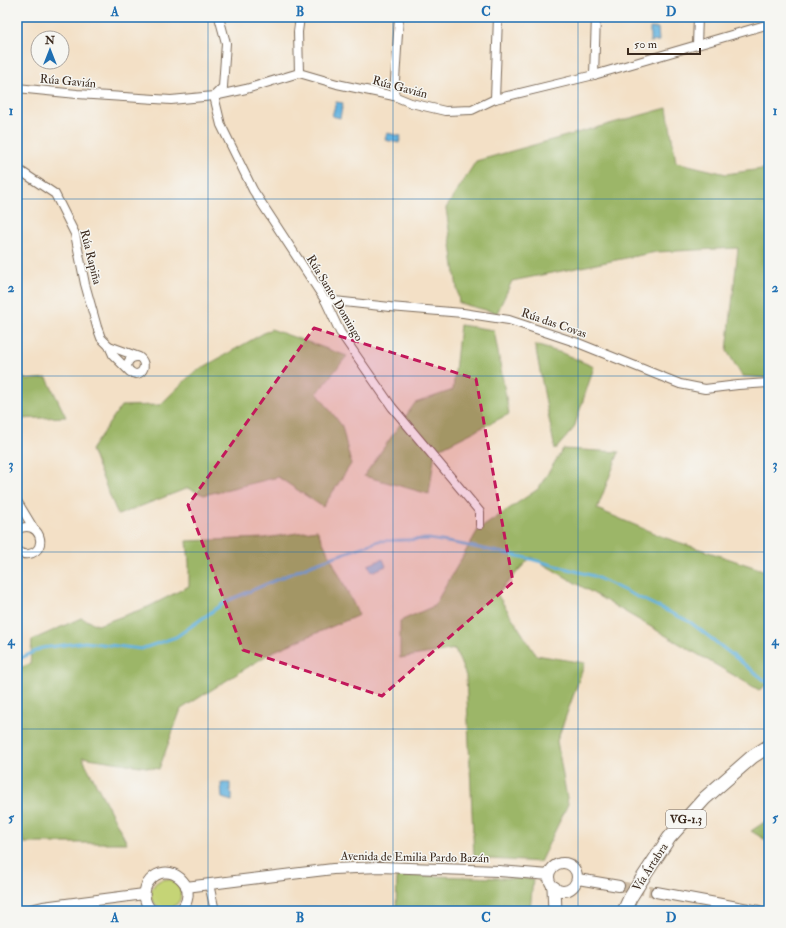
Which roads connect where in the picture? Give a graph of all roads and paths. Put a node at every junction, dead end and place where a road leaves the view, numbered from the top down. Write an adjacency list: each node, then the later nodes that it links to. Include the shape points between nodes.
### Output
1 (219, 17): 12 (street, via 226,43 223,87)
2 (300, 17): 9 (street)
3 (399, 17): 13 (street)
4 (498, 17): 14 (street)
5 (596, 17): 10 (street)
6 (698, 17): 8 (street)
7 (769, 24): 8 (street, Rúa Gavián)
8 (697, 45): 10 (street, Rúa Gavián)
9 (299, 73): 12 (street, Rúa Gavián, via 246,90); 13 (street, Rúa Gavián)
10 (594, 75): 14 (street, Rúa Gavián)
11 (17, 88): 12 (street, Rúa Gavián, via 171,100)
12 (214, 96): 16 (street, Rúa Santo Domingo, via 221,125 252,190)
13 (394, 96): 14 (street, Rúa Gavián, via 445,111 472,110)
14 (495, 99)
15 (17, 170): 17 (street, Rúa Rapiña, via 55,194 75,234 97,327 101,338)
16 (325, 300): 20 (street, Rúa das Covas, via 509,320 578,343 680,384 705,390); 22 (street, Rúa Santo Domingo, via 340,332 392,408 480,512)
17 (108, 346): 18 (street); 19 (street, Rúa Rapiña)
18 (137, 357): 19 (street, via 131,358 128,362); 19 (street, via 144,362 143,370 136,374)
19 (130, 372)
20 (769, 383)
21 (17, 501): 23 (street)
22 (480, 524)
23 (34, 529): 24 (street, via 27,526); 25 (street, via 40,539 36,550 31,554)
24 (17, 530)
25 (17, 551)
26 (769, 746): 40 (highway, Vía Ártabra / VG-1.3, via 752,757 705,798 669,838)
27 (549, 875): 28 (street, via 556,864 565,862 574,866); 29 (street, Avenida de Emilia Pardo Bazán, via 379,867 333,869); 32 (street)
28 (578, 879): 30 (street); 32 (street, via 569,890)
29 (209, 884): 31 (street, Avenida de Emilia Pardo Bazán); 38 (street)
30 (619, 886)
31 (186, 887): 34 (street, via 183,881 172,874 159,874 148,882); 37 (street, via 187,901)
32 (554, 888): 39 (highway)
33 (656, 892): 41 (street)
34 (144, 894): 35 (street); 36 (street, via 145,901)
35 (26, 911)
36 (152, 911)
37 (180, 911)
38 (215, 911)
39 (555, 911)
40 (624, 911)
41 (759, 911)

